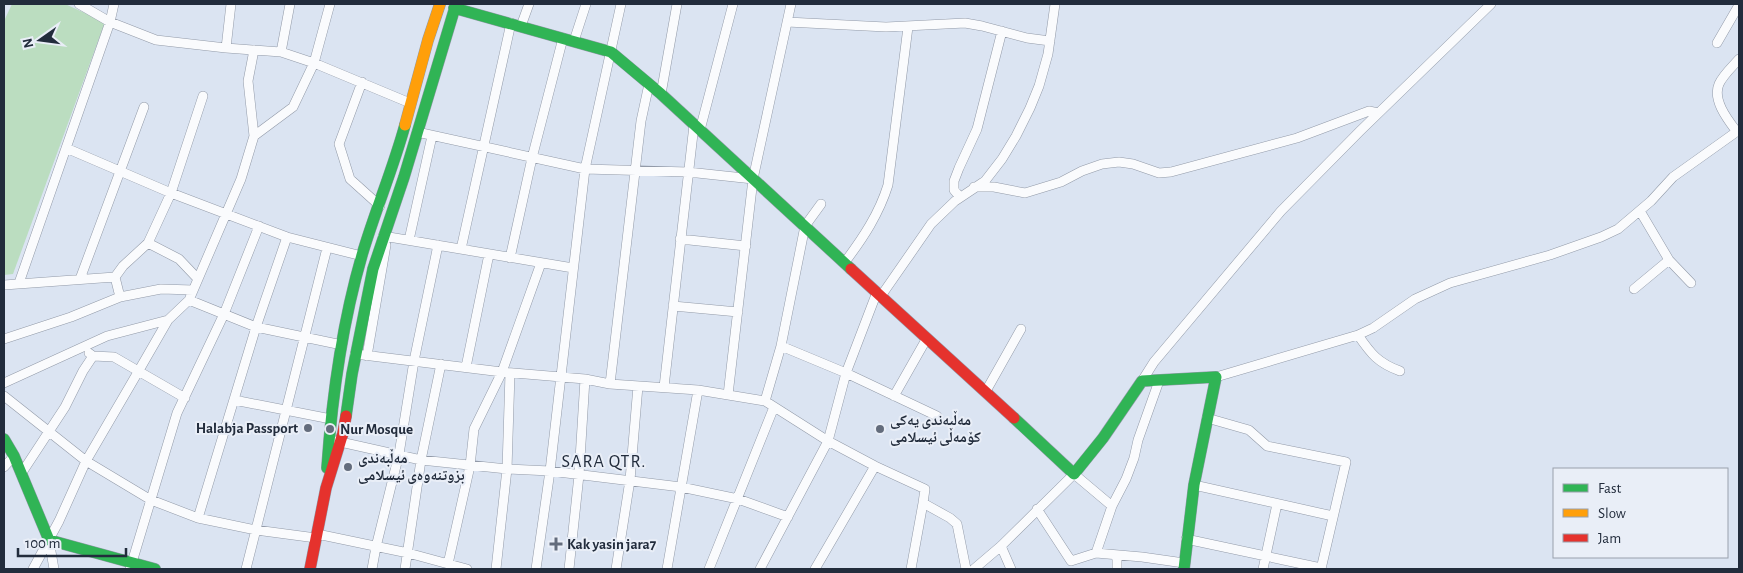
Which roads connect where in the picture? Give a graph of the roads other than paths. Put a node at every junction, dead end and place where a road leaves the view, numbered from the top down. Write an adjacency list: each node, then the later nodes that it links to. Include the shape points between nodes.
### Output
1 (79, 4): 17 (street)
2 (114, 4): 17 (street)
3 (231, 4): 25 (street)
4 (290, 4): 27 (street)
5 (330, 4): 30 (street)
6 (529, 4): 19 (street)
7 (586, 4): 22 (street)
8 (621, 4): 28 (street)
9 (677, 4): 35 (street)
10 (733, 4): 40 (street)
11 (791, 4): 18 (street)
12 (1055, 4): 23 (street)
13 (1491, 4): 39 (street)
14 (437, 5): 33 (main road)
15 (1739, 5): 24 (street)
16 (455, 6): 19 (main road); 34 (main road)
17 (110, 22): 25 (street, via 156,40); 46 (street)
18 (788, 22): 20 (street); 52 (street)
19 (516, 25): 22 (main road); 45 (street)
20 (908, 27): 21 (street, via 966,23); 75 (street, via 888,185 870,227)
21 (1002, 31): 23 (street); 55 (street, via 977,129 954,181 954,190)
22 (568, 40): 28 (main road); 47 (street)
23 (1050, 41): 53 (street, via 1039,86 1016,136 992,173)
24 (1717, 43)
25 (226, 48): 26 (street)
26 (254, 50): 27 (street); 43 (street, via 248,81)
27 (282, 52): 30 (street)
28 (611, 52): 32 (main road); 48 (street)
29 (1739, 59): 41 (street, via 1718,85 1717,92 1722,108)
30 (314, 63): 31 (street); 43 (street, via 293,108)
31 (362, 82): 37 (street); 57 (street, via 339,144 350,179)
32 (649, 84): 35 (main road); 50 (street)
33 (414, 90): 34 (main road); 37 (main road)
34 (428, 93): 42 (main road)
35 (661, 94): 40 (main road)
36 (202, 96): 54 (street)
37 (410, 103): 57 (main road)
38 (144, 107): 49 (street)
39 (1378, 113): 53 (street, via 1369,111 1297,138 1171,172 1159,173 1119,162 1102,164 1025,193); 114 (street, via 1281,211 1154,362)
40 (697, 128): 51 (street); 52 (main road)
41 (1738, 131): 58 (street, via 1673,177)
42 (417, 132): 44 (street); 62 (main road)
43 (254, 136): 59 (street)
44 (432, 136): 45 (street); 65 (street)
45 (483, 147): 47 (street); 70 (street)
46 (66, 148): 49 (street); 81 (street)
47 (532, 158): 48 (street); 73 (street)
48 (585, 170): 50 (street); 77 (street)
49 (120, 171): 54 (street); 80 (street)
50 (635, 171): 51 (street); 117 (street)
51 (688, 172): 52 (street); 64 (street)
52 (753, 179): 61 (main road); 68 (street)
53 (974, 187): 55 (street)
54 (171, 193): 59 (street); 66 (street)
55 (960, 197): 86 (street, via 931,224)
56 (822, 204): 61 (street)
57 (380, 206): 72 (main road)
58 (1640, 210): 74 (street); 95 (street, via 1618,229 1602,237 1450,283)
59 (227, 214): 60 (street); 79 (street)
60 (259, 226): 63 (street); 91 (street)
61 (805, 226): 75 (main road); 100 (street)
62 (385, 236): 65 (street); 102 (main road, via 373,269)
63 (287, 237): 69 (street); 93 (street)
64 (680, 239): 68 (street); 89 (street)
65 (408, 240): 67 (street)
66 (148, 243): 78 (street); 79 (street, via 179,259)
67 (438, 245): 70 (street); 104 (street)
68 (746, 246): 90 (street)
69 (327, 248): 72 (street); 96 (street)
70 (461, 250): 71 (street)
71 (489, 254): 73 (street); 106 (street)
72 (362, 256): 99 (main road)
73 (510, 258): 76 (street)
74 (1669, 260): 82 (street); 84 (street)
75 (845, 262): 86 (main road)
76 (541, 263): 77 (street); 109 (street)
77 (573, 268): 111 (street)
78 (116, 277): 80 (street); 87 (street)
79 (198, 279): 85 (street)
80 (80, 280): 81 (street)
81 (19, 283): 83 (street)
82 (1691, 283)
83 (4, 285)
84 (1634, 288)
85 (193, 290): 87 (street, via 161,289); 88 (street)
86 (879, 294): 97 (main road); 110 (street)
87 (120, 297): 98 (street)
88 (188, 300): 91 (street); 92 (street)
89 (673, 306): 90 (street); 119 (street)
90 (738, 312): 122 (street)
91 (224, 314): 93 (street); 125 (street)
92 (168, 320): 101 (street, via 108,336); 108 (street)
93 (256, 327): 96 (street); 126 (street)
94 (1022, 330): 121 (street)
95 (1358, 335): 107 (street, via 1376,359); 112 (street)
96 (304, 337): 99 (street); 129 (street)
97 (927, 338): 121 (main road); 124 (street)
98 (4, 339)
99 (342, 345): 132 (main road)
100 (781, 346): 110 (street); 127 (street)
101 (81, 348): 103 (street); 116 (street)
102 (361, 355): 104 (street); 135 (main road)
103 (93, 356): 108 (street, via 114,357); 133 (street)
104 (414, 361): 105 (street); 137 (street)
105 (441, 364): 106 (street); 139 (street)
106 (466, 367): 109 (street)
107 (1400, 371)
108 (138, 372): 125 (street); 140 (street)
109 (506, 372): 111 (street); 141 (street, via 474,429); 144 (street)
110 (846, 373): 124 (street); 136 (street)
111 (560, 377): 113 (street); 145 (street)
112 (1216, 377): 115 (main road); 131 (main road)
113 (585, 379): 117 (street); 147 (street)
114 (1142, 381): 115 (main road); 148 (main road)
115 (1160, 381): 156 (street, via 1126,479)
116 (4, 383)
117 (610, 384): 118 (street)
118 (638, 386): 119 (street); 149 (street)
119 (664, 387): 120 (street)
120 (698, 390): 122 (street); 151 (street)
121 (986, 391): 148 (main road)
122 (728, 395): 127 (street)
123 (4, 396): 133 (street)
124 (894, 396): 130 (street)
125 (185, 398): 153 (street)
126 (234, 400): 129 (street); 160 (street)
127 (765, 401): 128 (street)
128 (774, 407): 136 (street); 152 (street)
129 (285, 411): 132 (street); 161 (street)
130 (936, 416)
131 (1208, 418): 150 (main road); 158 (street, via 1250,430 1267,446 1346,462)
132 (331, 419): 135 (main road)
133 (48, 431): 140 (street); 146 (street)
134 (4, 439): 138 (main road)
135 (334, 441): 137 (street); 162 (main road)
136 (828, 441): 142 (street); 159 (street)
137 (399, 454): 139 (street); 166 (street)
138 (14, 456): 143 (street); 146 (main road)
139 (422, 460): 141 (street); 167 (street)
140 (86, 461): 153 (street); 164 (street)
141 (470, 466): 144 (street); 171 (street)
142 (876, 466): 154 (street, via 925,489); 191 (street)
143 (4, 467)
144 (507, 469): 145 (street); 184 (street)
145 (550, 471): 147 (street); 185 (street)
146 (22, 474): 164 (main road)
147 (579, 474): 149 (street); 186 (street)
148 (1074, 474): 156 (street); 157 (street)
149 (630, 480): 151 (street); 187 (street)
150 (1194, 485): 155 (street); 163 (main road)
151 (681, 487): 152 (street); 188 (street)
152 (738, 499): 159 (street); 189 (street)
153 (151, 500): 160 (street); 173 (street)
154 (923, 503): 192 (street); 193 (street, via 957,524)
155 (1277, 504): 158 (street); 170 (street)
156 (1112, 506): 168 (street)
157 (1038, 509): 165 (street); 168 (street, via 1071,561)
158 (1333, 516): 176 (street)
159 (788, 517): 190 (street)
160 (198, 518): 161 (street)
161 (256, 530): 162 (street); 179 (street)
162 (317, 536): 166 (street); 180 (main road)
163 (1186, 539): 170 (street); 174 (main road)
164 (49, 540): 173 (main road); 175 (street); 177 (street)
165 (1000, 546): 194 (street); 195 (street)
166 (376, 547): 167 (street); 181 (street)
167 (408, 553): 172 (street); 182 (street)
168 (1096, 553): 169 (street)
169 (1117, 555): 174 (street); 196 (street)
170 (1266, 556): 176 (street); 197 (street)
171 (448, 564): 172 (street); 183 (street)
172 (436, 565)
173 (131, 566): 178 (main road)
174 (1184, 566)
175 (53, 568)
176 (1321, 568)
177 (33, 569)
178 (155, 569)
179 (246, 569)
180 (310, 569)
181 (372, 569)
182 (405, 569)
183 (468, 569)
184 (496, 569)
185 (536, 569)
186 (569, 569)
187 (616, 569)
188 (667, 569)
189 (709, 569)
190 (760, 569)
191 (815, 569)
192 (911, 569)
193 (966, 569)
194 (974, 569)
195 (1011, 569)
196 (1117, 569)
197 (1263, 569)

